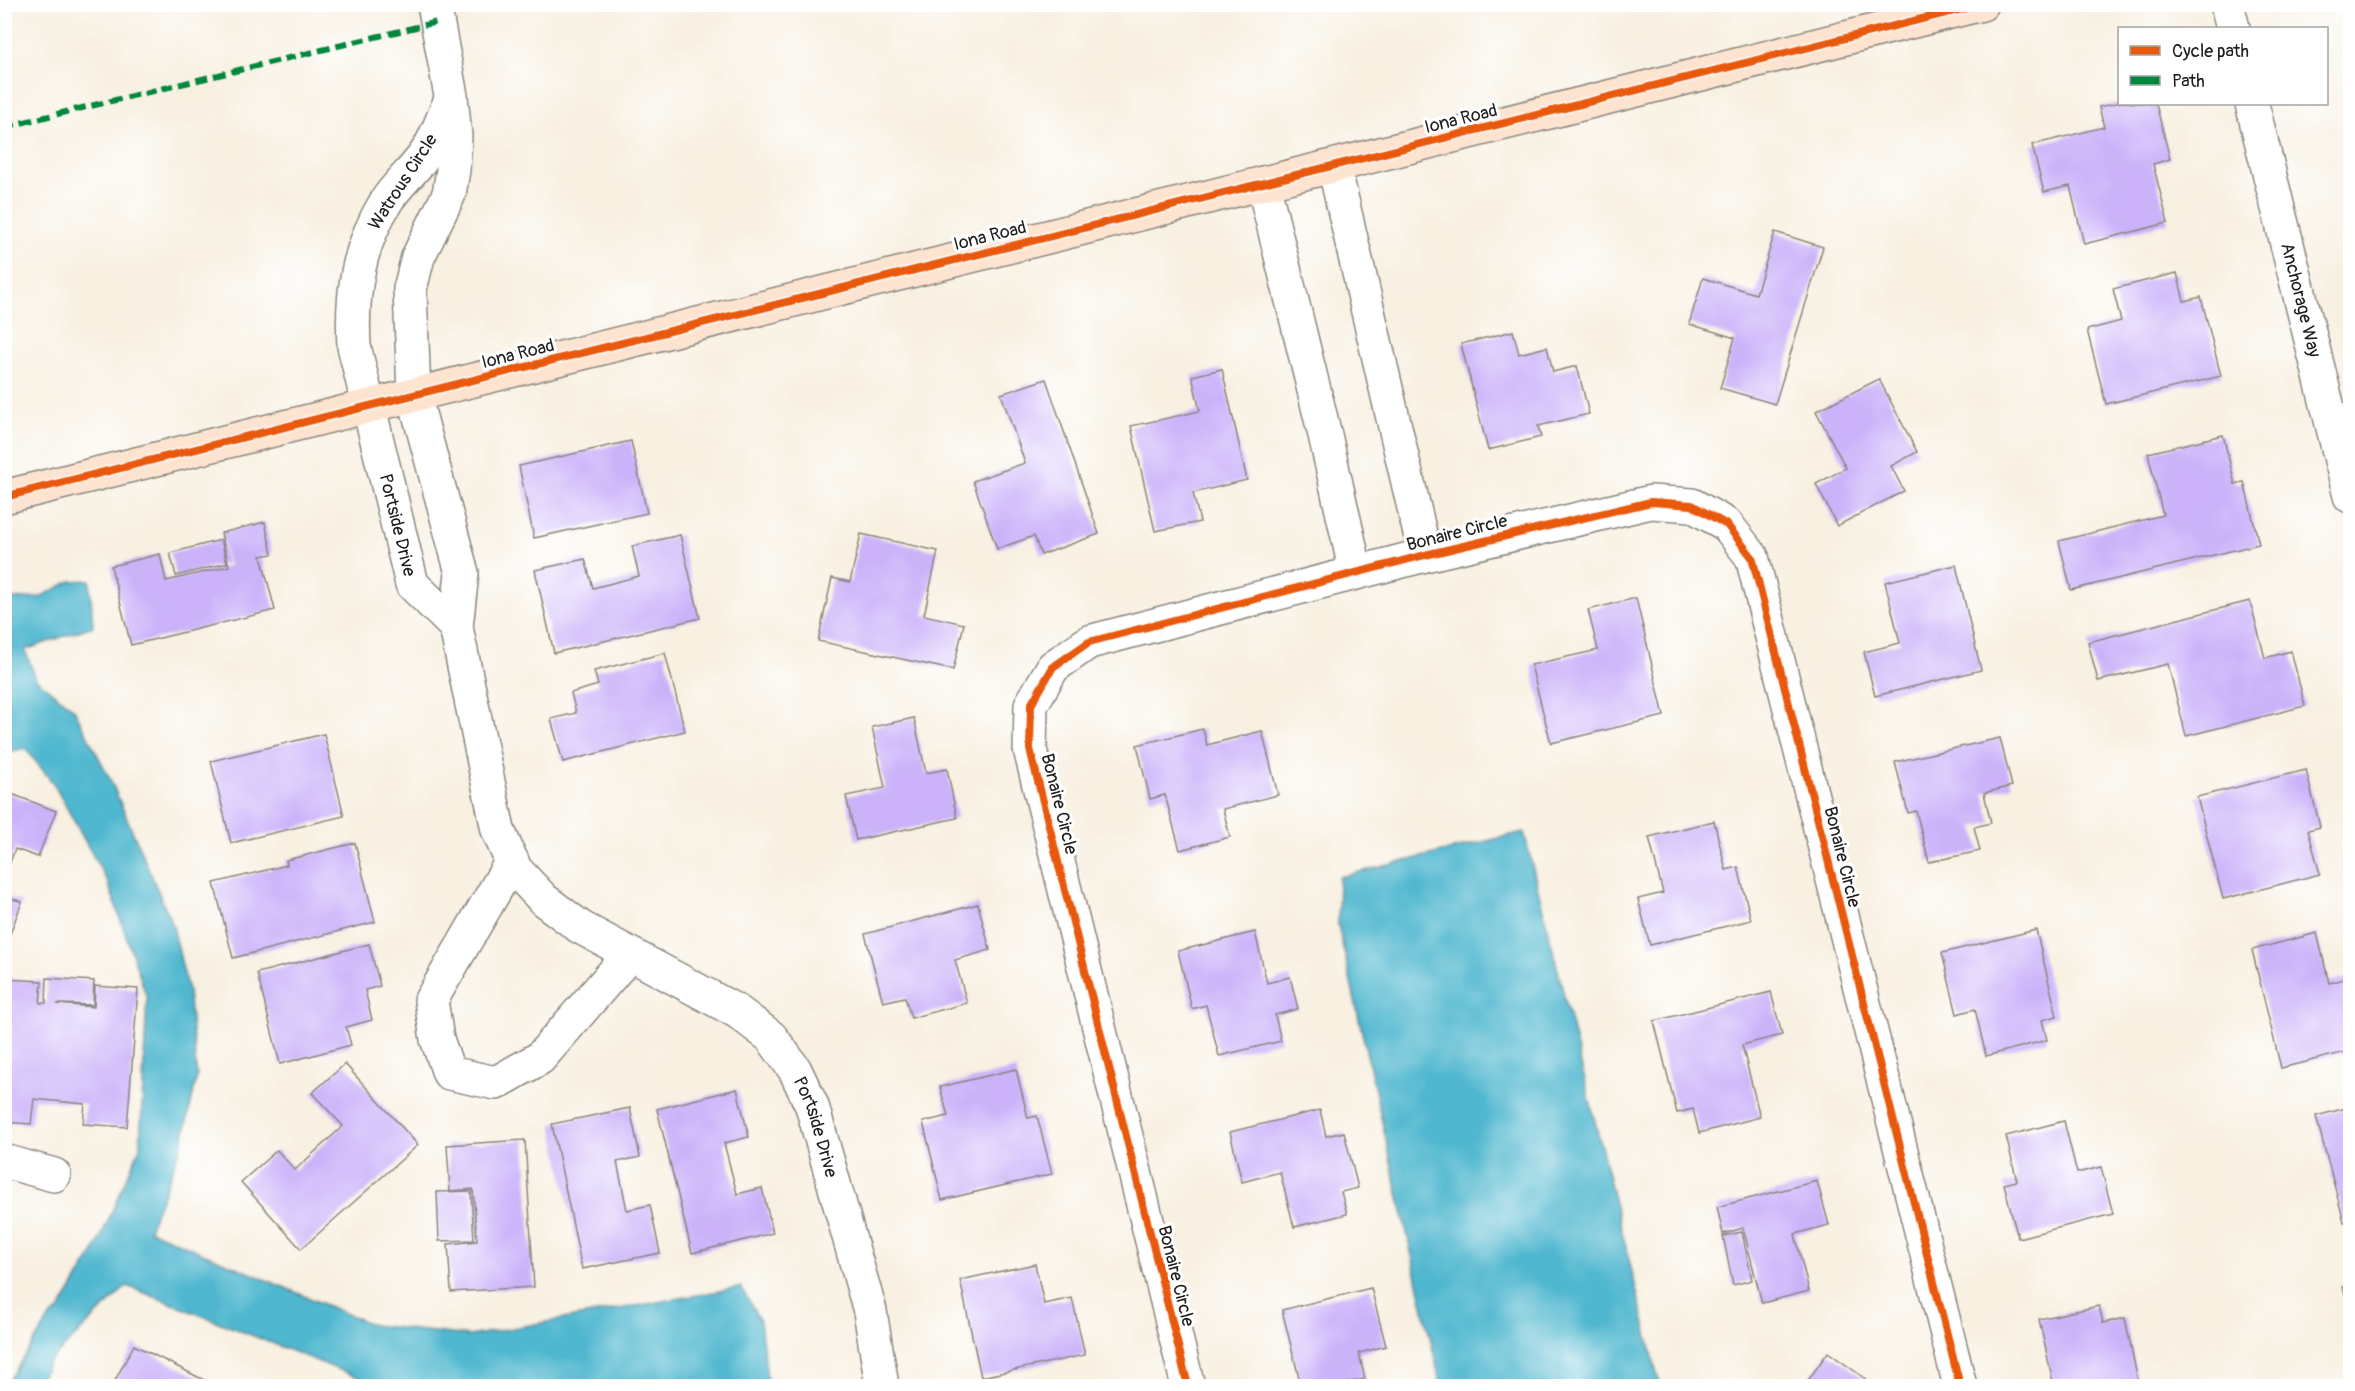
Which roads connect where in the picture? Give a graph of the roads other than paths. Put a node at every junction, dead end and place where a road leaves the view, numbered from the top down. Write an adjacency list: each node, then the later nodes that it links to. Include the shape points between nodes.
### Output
1 (434, 4): 5 (street, Watrous Circle)
2 (1982, 4): 7 (street, Iona Road)
3 (2227, 4): 4 (street)
4 (2233, 27)
5 (450, 101): 9 (street, Watrous Circle, via 455,136 449,194 418,257 410,289); 10 (street, Watrous Circle, via 429,149 378,217 355,281 354,346)
6 (2252, 105): 11 (street, Anchorage Way)
7 (1334, 166): 8 (street, Iona Road); 13 (street, Bonaire Circle)
8 (1263, 183): 9 (street, Iona Road); 14 (street)
9 (414, 395): 10 (street, Iona Road); 15 (street, Portside Drive, via 462,573)
10 (369, 405): 12 (street, Iona Road); 15 (street, Portside Drive, via 412,584)
11 (2350, 496)
12 (4, 497)
13 (1425, 555): 14 (street, Bonaire Circle); 22 (street, Bonaire Circle, via 1651,502 1692,505 1727,525 1752,557)
14 (1356, 573): 21 (street, Bonaire Circle, via 1089,642 1053,667 1032,705 1030,749)
15 (456, 627): 16 (street, Portside Drive, via 498,830)
16 (512, 861): 17 (street, Portside Drive, via 544,900 580,927); 17 (street, via 431,1000 436,1039 449,1073 496,1083 540,1058)
17 (629, 955): 20 (street, Portside Drive, via 738,1012 771,1037 795,1070 812,1106 870,1311)
18 (4, 1161): 19 (street)
19 (54, 1175)
20 (882, 1386)
21 (1188, 1386)
22 (1960, 1386)

